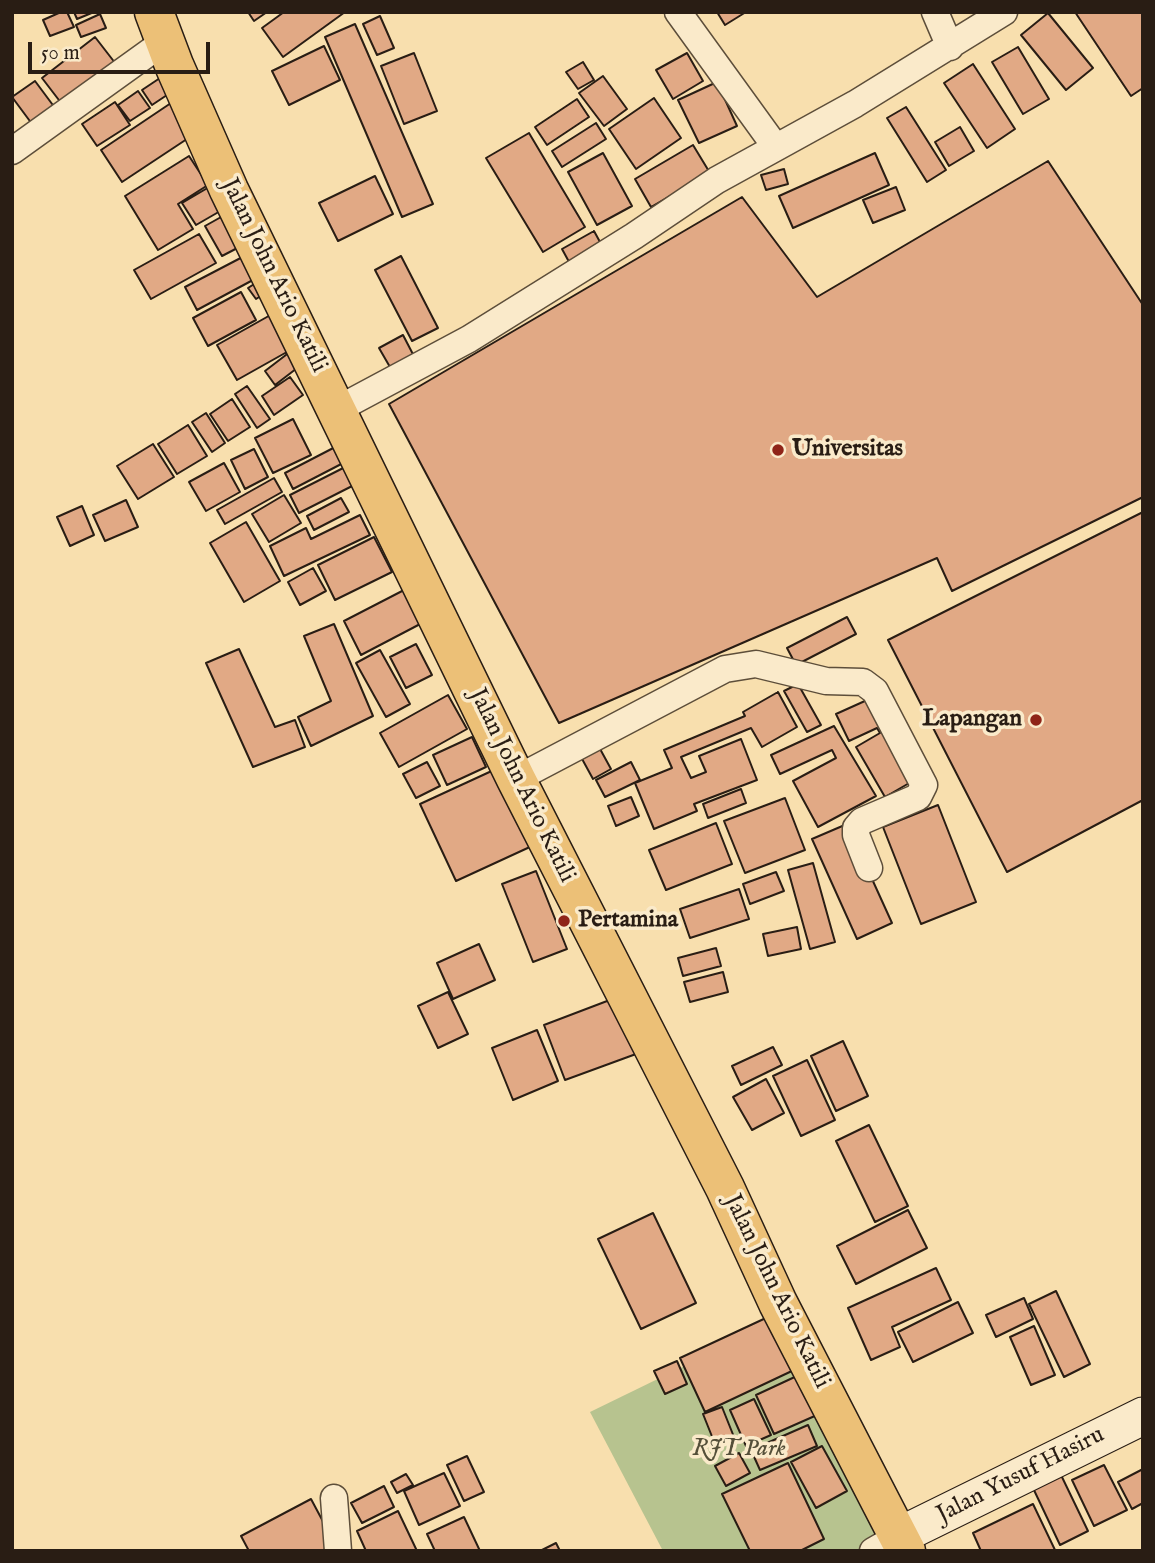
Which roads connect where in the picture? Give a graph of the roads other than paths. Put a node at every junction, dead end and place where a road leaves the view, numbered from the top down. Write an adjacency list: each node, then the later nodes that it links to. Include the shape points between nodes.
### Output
1 (678, 12): 6 (street)
2 (935, 12): 5 (street)
3 (1004, 12): 5 (street)
4 (164, 22): 7 (street); 8 (main road, Jalan John Ario Katili, via 229,190)
5 (950, 47): 6 (street)
6 (775, 146): 8 (street, via 469,339)
7 (12, 151)
8 (338, 409): 9 (main road, Jalan John Ario Katili)
9 (516, 779): 10 (street, via 724,668 756,664 826,681 863,682 875,691 924,789 918,797 862,821 856,828); 13 (main road, Jalan John Ario Katili, via 725,1188)
10 (869, 868)
11 (1143, 1416): 13 (main road, Jalan Yusuf Hasiru)
12 (334, 1498): 14 (street)
13 (893, 1546)
14 (338, 1551)

